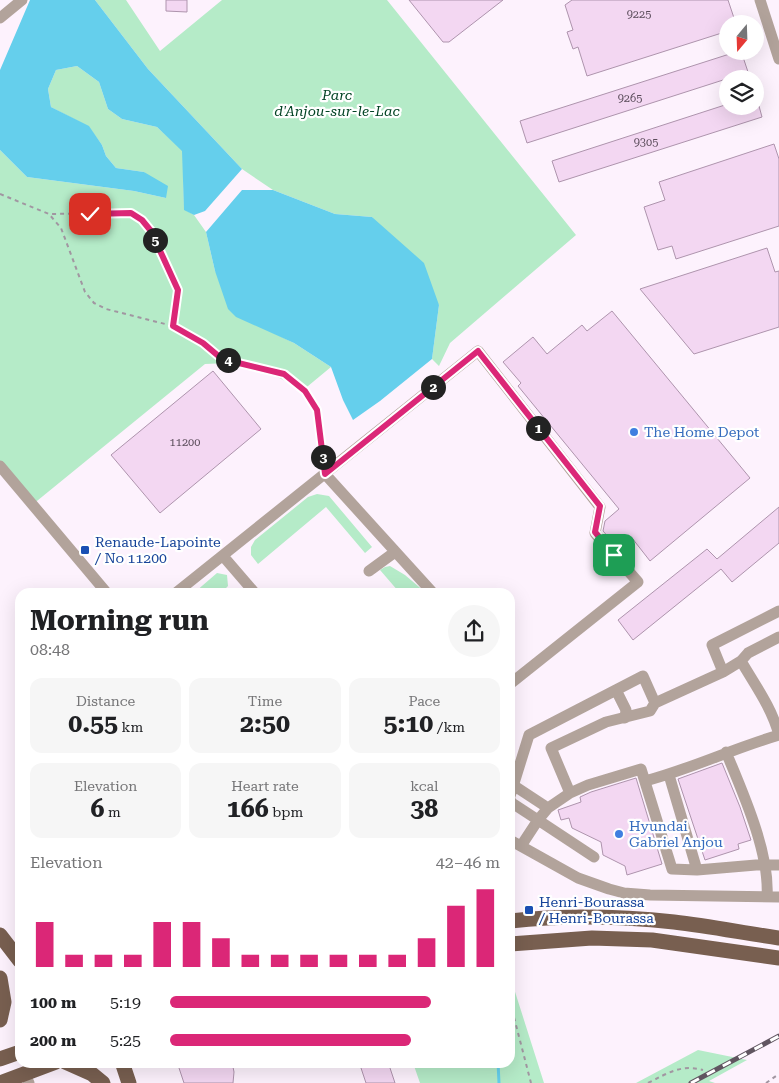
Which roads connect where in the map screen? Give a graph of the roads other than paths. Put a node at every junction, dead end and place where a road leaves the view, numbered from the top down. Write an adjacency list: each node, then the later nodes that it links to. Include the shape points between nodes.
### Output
1 (22, 0): 3 (street)
2 (760, 0): 4 (street)
3 (0, 18)
4 (779, 59)
5 (0, 466): 10 (street)
6 (325, 474): 7 (street); 8 (street); 18 (street, via 478,351 600,506 595,532 638,582)
7 (395, 552): 9 (street); 13 (street)
8 (222, 556): 11 (street); 12 (street)
9 (369, 571)
10 (103, 588)
11 (182, 588)
12 (250, 588)
13 (428, 588)
14 (779, 611): 17 (street, via 712,645)
15 (779, 638): 16 (street, via 748,653)
16 (741, 661): 17 (street); 23 (street, via 764,699)
17 (723, 672): 20 (street)
18 (515, 679)
19 (616, 690): 20 (street, via 643,676); 21 (street, via 626,710); 22 (street)
20 (655, 703): 21 (street, via 650,710)
21 (625, 718): 24 (street, via 606,722)
22 (536, 732): 24 (street); 28 (street, via 529,735)
23 (779, 735): 25 (street)
24 (552, 748): 29 (street)
25 (726, 752): 26 (street); 38 (street)
26 (669, 774): 27 (street); 39 (street)
27 (645, 781): 29 (street, via 641,769); 39 (street, via 672,869)
28 (515, 784)
29 (570, 792): 32 (street)
30 (515, 799): 32 (street)
31 (515, 801): 33 (street)
32 (548, 808): 33 (street)
33 (538, 820): 35 (street); 36 (street)
34 (515, 843): 35 (street)
35 (521, 846): 40 (street, via 578,878 609,890 650,895)
36 (594, 857)
37 (779, 865): 38 (street)
38 (766, 866): 39 (street); 40 (street)
39 (698, 870)
40 (767, 897): 41 (street)
41 (779, 897)
42 (515, 921): 44 (main road, via 632,918)
43 (0, 936): 46 (main road)
44 (779, 938)
45 (515, 944): 47 (main road, via 582,938 652,940)
46 (15, 955)
47 (779, 958)
48 (0, 978): 49 (main road, via 4,1002)
49 (0, 1020)
50 (15, 1054): 51 (main road)
51 (0, 1059)
52 (40, 1068): 55 (main road)
53 (78, 1068): 56 (main road)
54 (124, 1068): 57 (main road)
55 (0, 1083)
56 (103, 1083)
57 (129, 1083)

